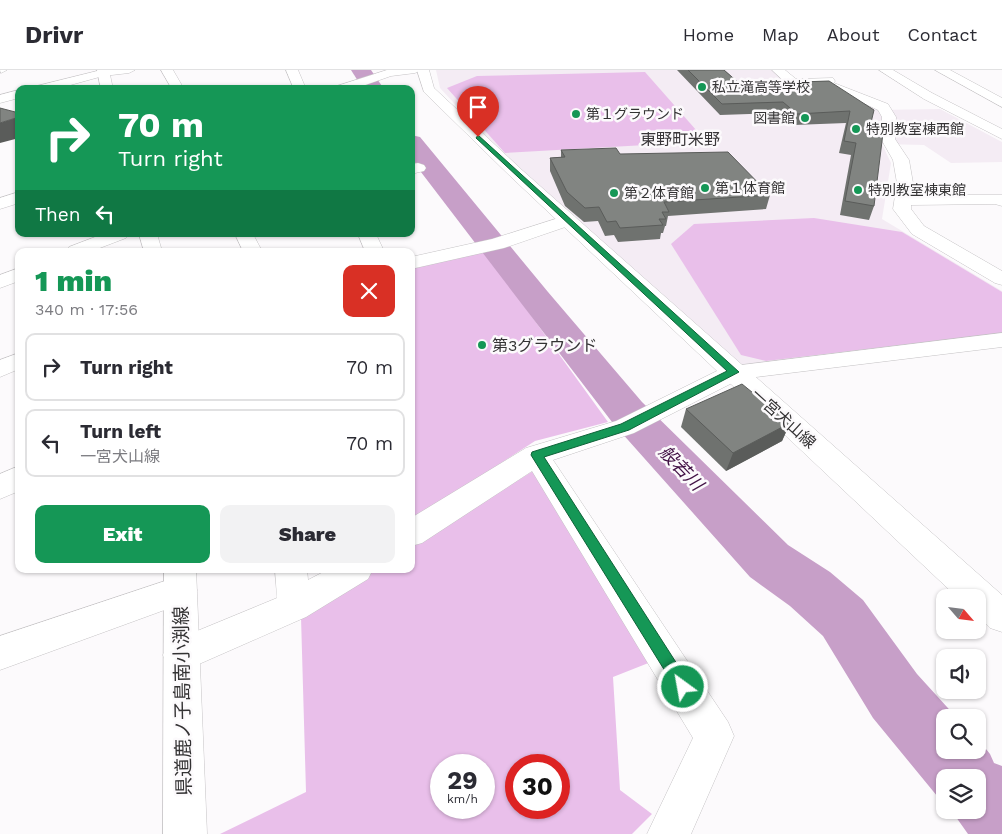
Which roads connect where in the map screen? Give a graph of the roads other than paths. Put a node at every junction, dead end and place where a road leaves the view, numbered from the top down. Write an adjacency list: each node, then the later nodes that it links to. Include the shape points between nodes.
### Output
1 (129, 70): 8 (street)
2 (167, 70): 15 (street)
3 (292, 70): 16 (street)
4 (415, 70): 17 (street)
5 (423, 70): 26 (street, 一宮犬山線, via 428,89)
6 (778, 70): 12 (street, via 793,82)
7 (941, 70): 20 (street)
8 (103, 72): 13 (street); 14 (street)
9 (890, 74): 10 (street); 21 (street)
10 (876, 79)
11 (846, 80): 12 (street)
12 (816, 81): 23 (street, via 883,108 889,117 888,139 902,160)
13 (56, 85)
14 (106, 85)
15 (176, 85)
16 (298, 85)
17 (354, 85)
18 (15, 95): 19 (street)
19 (0, 99)
20 (1002, 103)
21 (1002, 135)
22 (15, 198): 25 (street)
23 (904, 200): 24 (street); 31 (street, via 902,209 918,230)
24 (1002, 201)
25 (0, 204)
26 (568, 220): 29 (street, via 489,246); 36 (street, 一宮犬山線)
27 (112, 237): 28 (street)
28 (84, 248)
29 (415, 262)
30 (15, 276): 32 (street)
31 (1002, 279)
32 (0, 282)
33 (1002, 340): 36 (street)
34 (15, 362): 35 (street)
35 (0, 369)
36 (734, 372): 37 (street, via 625,427); 45 (street, 一宮犬山線)
37 (536, 455): 40 (street); 49 (street, via 714,736)
38 (15, 479): 39 (street)
39 (0, 488)
40 (415, 531)
41 (291, 573): 44 (street)
42 (350, 573): 44 (street)
43 (180, 580): 46 (street); 47 (street, 県道鹿ノ子島南小渕線)
44 (294, 606): 47 (street)
45 (1002, 617)
46 (0, 653)
47 (181, 655): 48 (street, 県道鹿ノ子島南小渕線)
48 (185, 834)
49 (669, 834)

